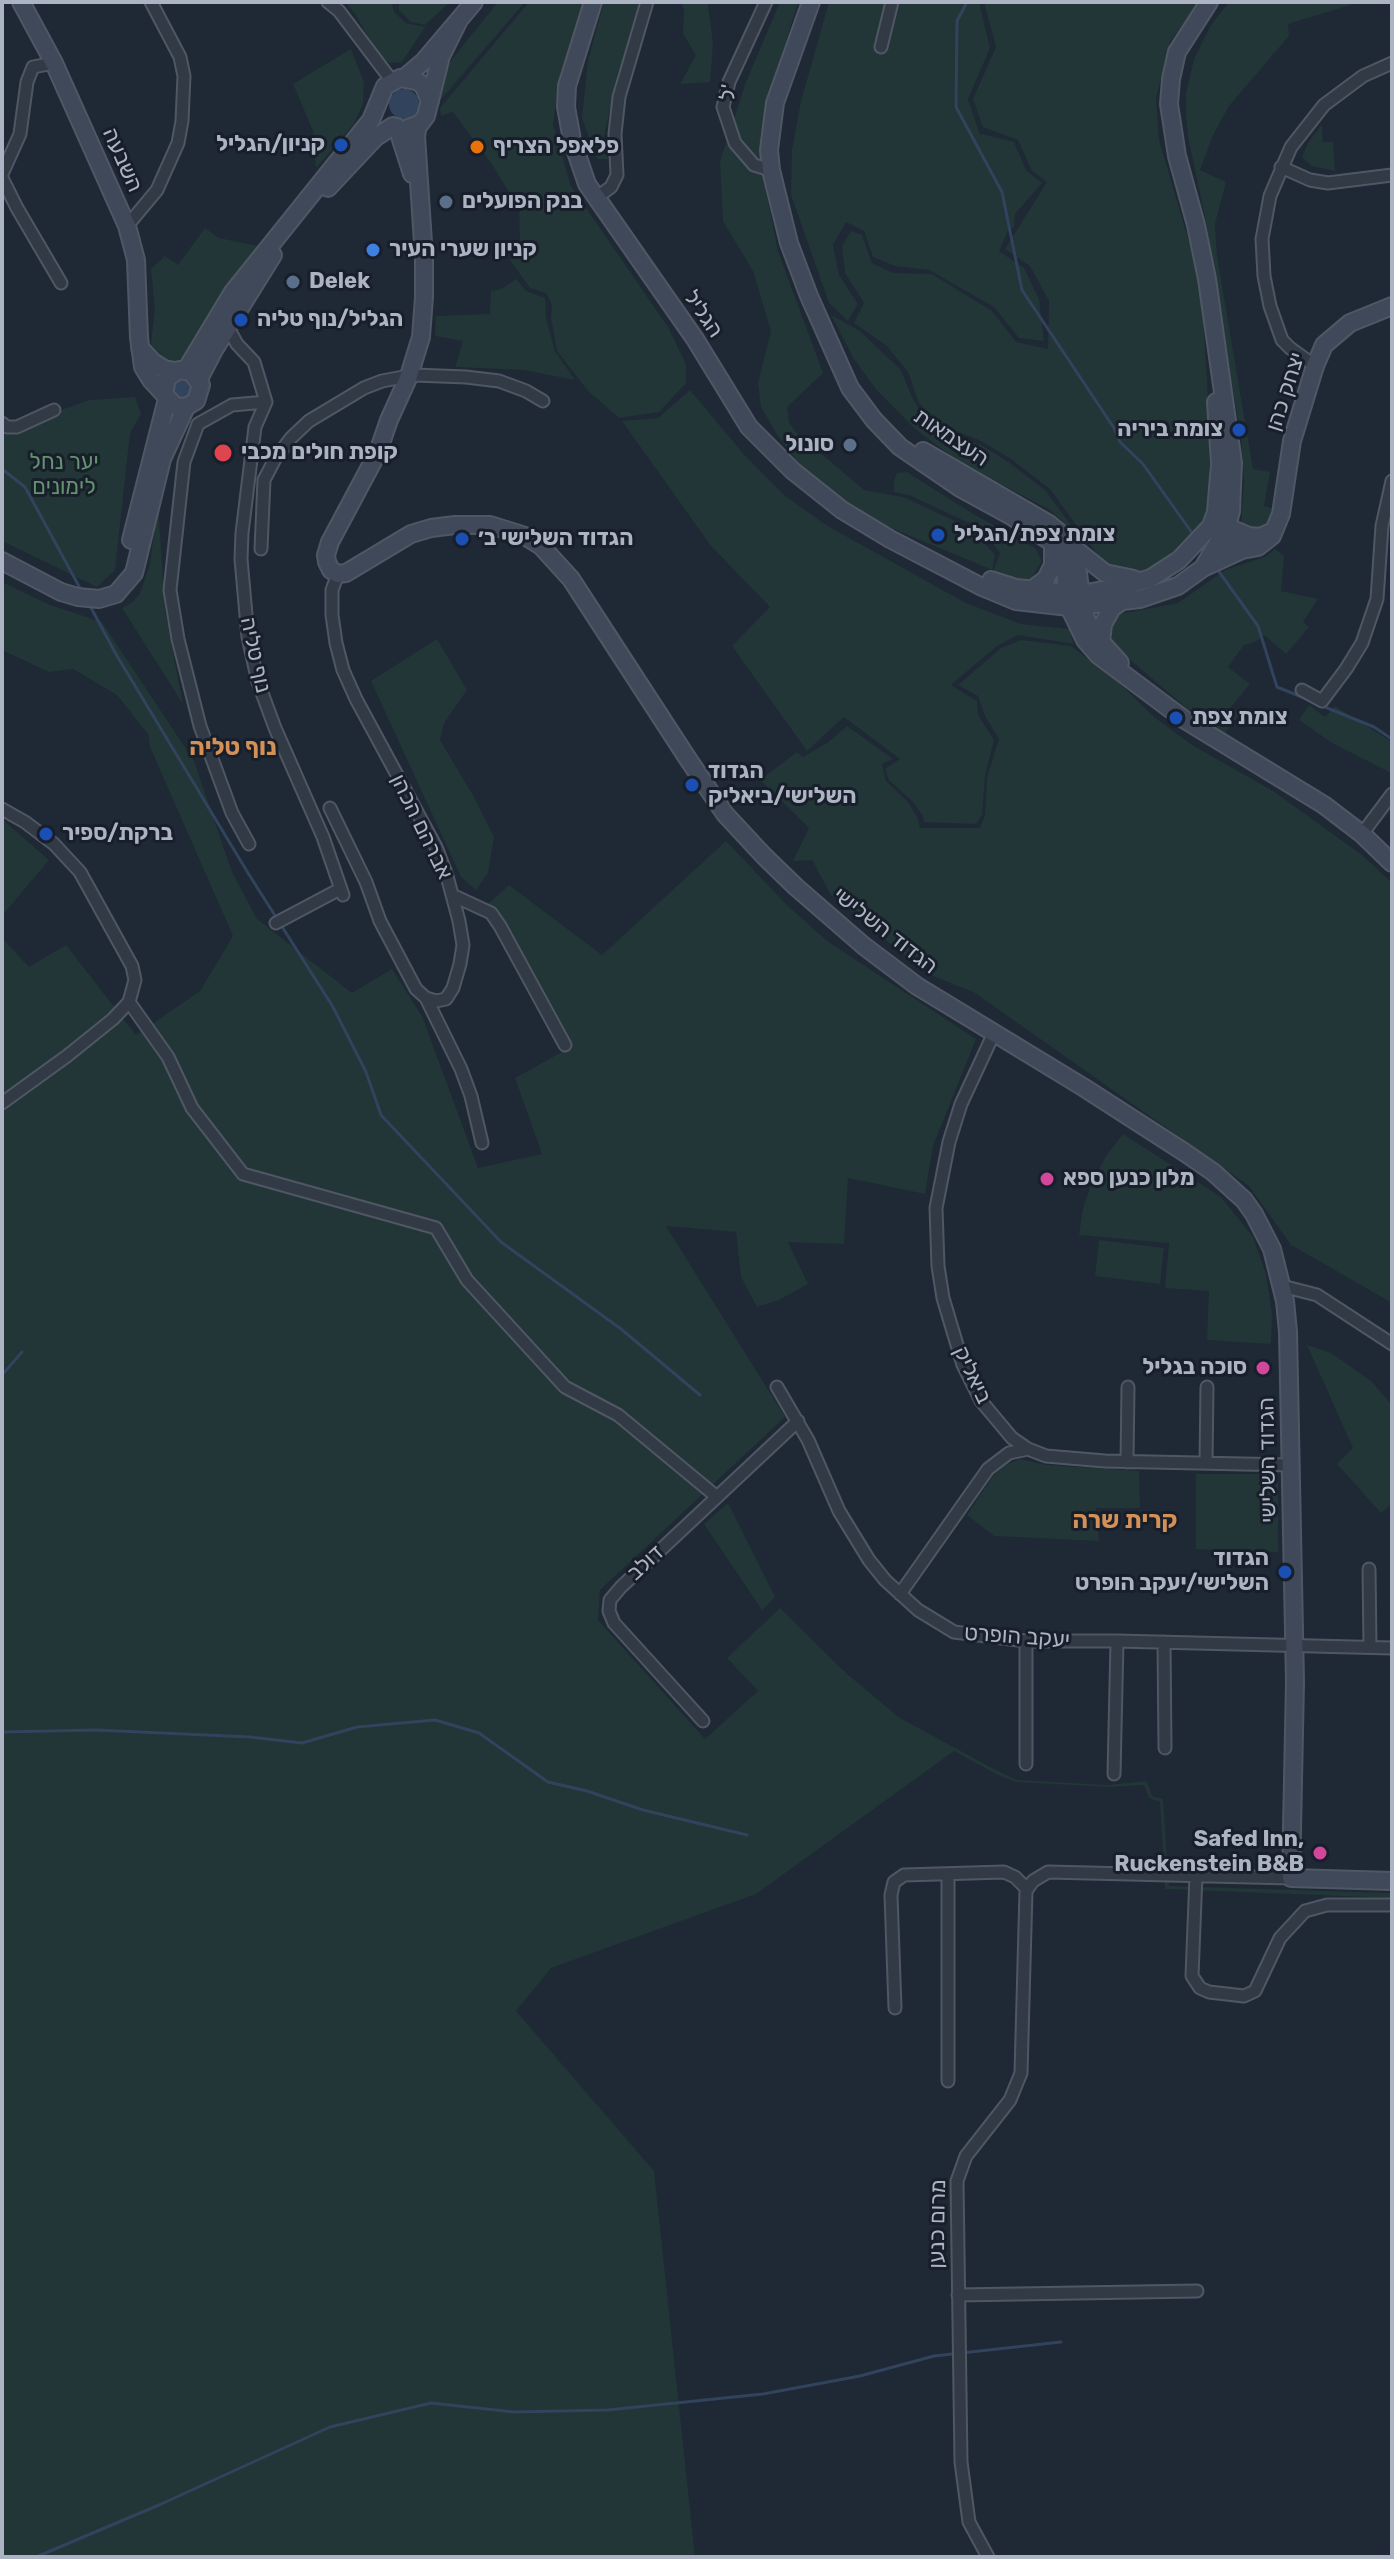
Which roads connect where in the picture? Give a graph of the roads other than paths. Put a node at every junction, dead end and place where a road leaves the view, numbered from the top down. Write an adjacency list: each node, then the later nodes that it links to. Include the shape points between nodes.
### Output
1 (21, 2): 13 (main road, השבעה)
2 (151, 2): 26 (street, via 180,57 182,121 157,190)
3 (328, 2): 15 (street)
4 (474, 2): 11 (main road)
5 (593, 2): 24 (main road, הגליל, via 571,66 566,107 578,161)
6 (647, 2): 24 (street, via 619,97 617,175)
7 (766, 2): 21 (street, ל', via 723,107 735,143 754,165)
8 (811, 2): 21 (main road, העצמאות, via 775,103)
9 (892, 2): 12 (street)
10 (1209, 2): 43 (main road, via 1177,52 1169,104 1199,239 1233,463 1232,497)
11 (458, 22): 15 (main road, via 424,61); 17 (main road, via 441,56)
12 (881, 47)
13 (54, 63): 23 (street, via 33,67 20,134); 26 (main road, השבעה)
14 (1392, 63): 20 (street, via 1363,76 1324,105)
15 (398, 79): 16 (main road); 17 (main road, via 423,85)
16 (379, 101): 19 (main road, via 383,117); 34 (main road, via 371,120 233,292)
17 (430, 101): 18 (main road)
18 (418, 124): 19 (main road); 25 (main road)
19 (395, 127): 25 (main road); 29 (main road, via 376,137 325,191 276,250)
20 (1281, 167): 22 (street, via 1328,183); 33 (street, via 1265,218 1264,276 1280,335)
21 (771, 170): 45 (main road, העצמאות, via 809,296 850,388 874,420 900,447 960,488)
22 (1392, 175)
23 (2, 176): 27 (street)
24 (596, 198): 49 (main road, הגליל, via 749,427 842,510)
25 (421, 206): 35 (main road, via 424,297 421,337)
26 (127, 226): 30 (main road, השבעה, via 136,260)
27 (61, 283)
28 (1392, 306): 33 (main road, יצחק כהן, via 1340,330 1324,345)
29 (228, 328): 31 (main road); 32 (street)
30 (140, 348): 34 (main road, via 164,369); 36 (main road, השבעה, via 143,367)
31 (214, 350): 32 (street, via 230,349); 34 (main road)
32 (254, 362): 38 (street)
33 (1315, 366): 44 (main road, יצחק כהן, via 1292,441)
34 (187, 373): 36 (main road, via 167,378); 39 (main road, via 201,391)
35 (409, 376): 37 (street, via 499,381); 46 (street, via 364,388 291,438 264,480); 51 (main road, via 378,452 330,542 327,562)
36 (166, 396): 39 (main road, via 175,406); 54 (main road, via 126,566)
37 (543, 401)
38 (266, 402): 64 (street, via 232,405 198,424 184,462 170,590 200,726); 67 (street, נוף טליה, via 255,427 242,533 248,637 258,682 342,892)
39 (186, 407): 54 (main road, via 162,459 134,573 116,594)
40 (54, 410): 41 (street, via 17,427)
41 (2, 423)
42 (1392, 481): 59 (street, via 1382,526 1377,599 1362,643 1322,701)
43 (1220, 530): 44 (main road, via 1260,537); 47 (main road); 50 (main road); 52 (main road)
44 (1276, 531): 47 (main road, via 1258,547)
45 (1061, 544): 52 (main road, העצמאות, via 1105,573); 53 (main road, via 1046,579); 55 (main road)
46 (261, 549)
47 (1242, 550): 50 (main road)
48 (2, 561): 54 (main road, via 61,592)
49 (946, 567): 53 (main road, הגליל, via 1016,588); 55 (main road, הגליל, via 1016,601)
50 (1203, 568): 56 (main road, via 1178,586)
51 (338, 574): 66 (street, אברהם הכהן, via 332,615 343,670 436,847); 70 (main road, הגדוד השלישי, via 431,528 490,525 541,546 571,579 743,834 864,946)
52 (1144, 580): 55 (main road)
53 (1034, 588): 55 (main road, הגליל)
54 (99, 599)
55 (1075, 600): 56 (main road); 57 (main road); 58 (main road, via 1085,640)
56 (1122, 601): 57 (main road, via 1106,616)
57 (1101, 642): 58 (main road)
58 (1132, 681): 63 (main road)
59 (1302, 690)
60 (1392, 794): 63 (street)
61 (330, 808): 68 (street, via 401,964)
62 (2, 809): 69 (street, via 54,844 80,872 132,966 135,980)
63 (1362, 834): 65 (main road)
64 (249, 844)
65 (1392, 863)
66 (452, 895): 68 (street, אברהם הכהן, via 463,945 460,964 446,999); 71 (street, via 491,913)
67 (276, 923)
68 (426, 998): 73 (street, via 461,1069)
69 (129, 1002): 72 (street); 84 (street, via 168,1057 192,1108 243,1174 436,1228 467,1280 565,1387 618,1415)
70 (994, 1033): 74 (main road, הגדוד השלישי, via 1222,1179 1244,1200 1265,1233); 80 (street, ביאליק, via 961,1104 946,1153 936,1208 938,1266 963,1365 997,1424)
71 (565, 1045)
72 (2, 1103)
73 (482, 1143)
74 (1282, 1286): 75 (street, via 1317,1295); 83 (main road, הגדוד השלישי)
75 (1392, 1344)
76 (777, 1387): 79 (street, יעקב הופרט)
77 (1128, 1387): 81 (street)
78 (1207, 1387): 82 (street)
79 (798, 1421): 84 (street, דולב); 86 (street, יעקב הופרט, via 839,1511 869,1560)
80 (1028, 1449): 81 (street, ביאליק, via 1046,1456); 86 (street, via 1009,1453 988,1469)
81 (1127, 1462): 82 (street, ביאליק)
82 (1206, 1463): 83 (street, ביאליק)
83 (1290, 1465): 90 (main road, הגדוד השלישי)
84 (717, 1497): 93 (street, דולב, via 621,1587 610,1600 609,1611 625,1636)
85 (1369, 1569): 91 (street)
86 (900, 1594): 87 (street, יעקב הופרט, via 954,1632)
87 (1026, 1641): 88 (street, יעקב הופרט); 95 (street)
88 (1117, 1641): 89 (street, יעקב הופרט); 96 (street)
89 (1164, 1642): 90 (street, יעקב הופרט); 94 (street)
90 (1294, 1644): 91 (street); 99 (main road, הגדוד השלישי)
91 (1370, 1647): 92 (street)
92 (1392, 1648)
93 (703, 1721)
94 (1165, 1748)
95 (1026, 1764)
96 (1114, 1774)
97 (948, 1874): 101 (street, via 1004,1872); 103 (street, via 904,1875 894,1882); 104 (street)
98 (1196, 1875): 99 (street); 101 (street, via 1048,1872); 102 (street, via 1192,1976 1209,1992 1244,1996 1255,1991 1280,1938 1305,1911 1327,1905)
99 (1291, 1878): 100 (main road)
100 (1392, 1881)
101 (1027, 1889): 106 (street, מרום כנען, via 1021,2073 1010,2100 966,2156 957,2181)
102 (1392, 1905)
103 (895, 2008)
104 (948, 2081)
105 (1197, 2291): 106 (street)
106 (958, 2295): 107 (street, מרום כנען, via 961,2462 969,2522)
107 (988, 2557)

